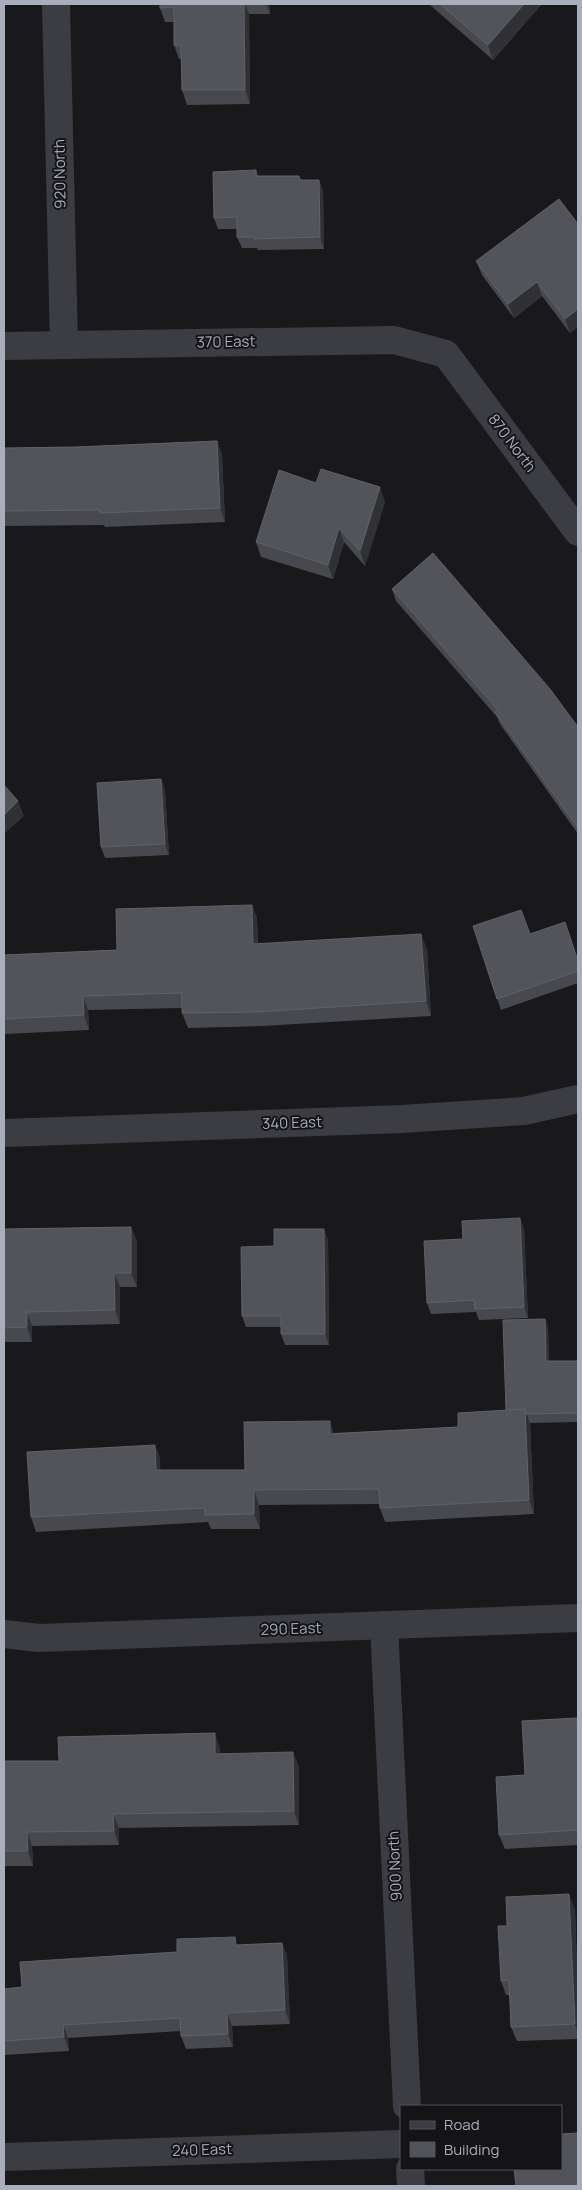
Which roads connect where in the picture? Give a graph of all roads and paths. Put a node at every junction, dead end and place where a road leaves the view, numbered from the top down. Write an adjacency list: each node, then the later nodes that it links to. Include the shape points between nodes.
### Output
1 (56, 4): 2 (street, 920 North)
2 (64, 344): 3 (street, 370 East); 4 (street, 370 East, via 394,340)
3 (4, 346)
4 (446, 354): 5 (street, 870 North)
5 (578, 532)
6 (578, 1099): 7 (street, 340 East, via 524,1111 402,1119)
7 (4, 1133)
8 (578, 1618): 9 (street, 290 East)
9 (384, 1625): 10 (street, 290 East, via 39,1638); 11 (street, 900 North)
10 (4, 1634)
11 (407, 2105)
12 (400, 2144): 13 (street, 240 East)
13 (4, 2157)
14 (410, 2170): 15 (street)
15 (411, 2186)

